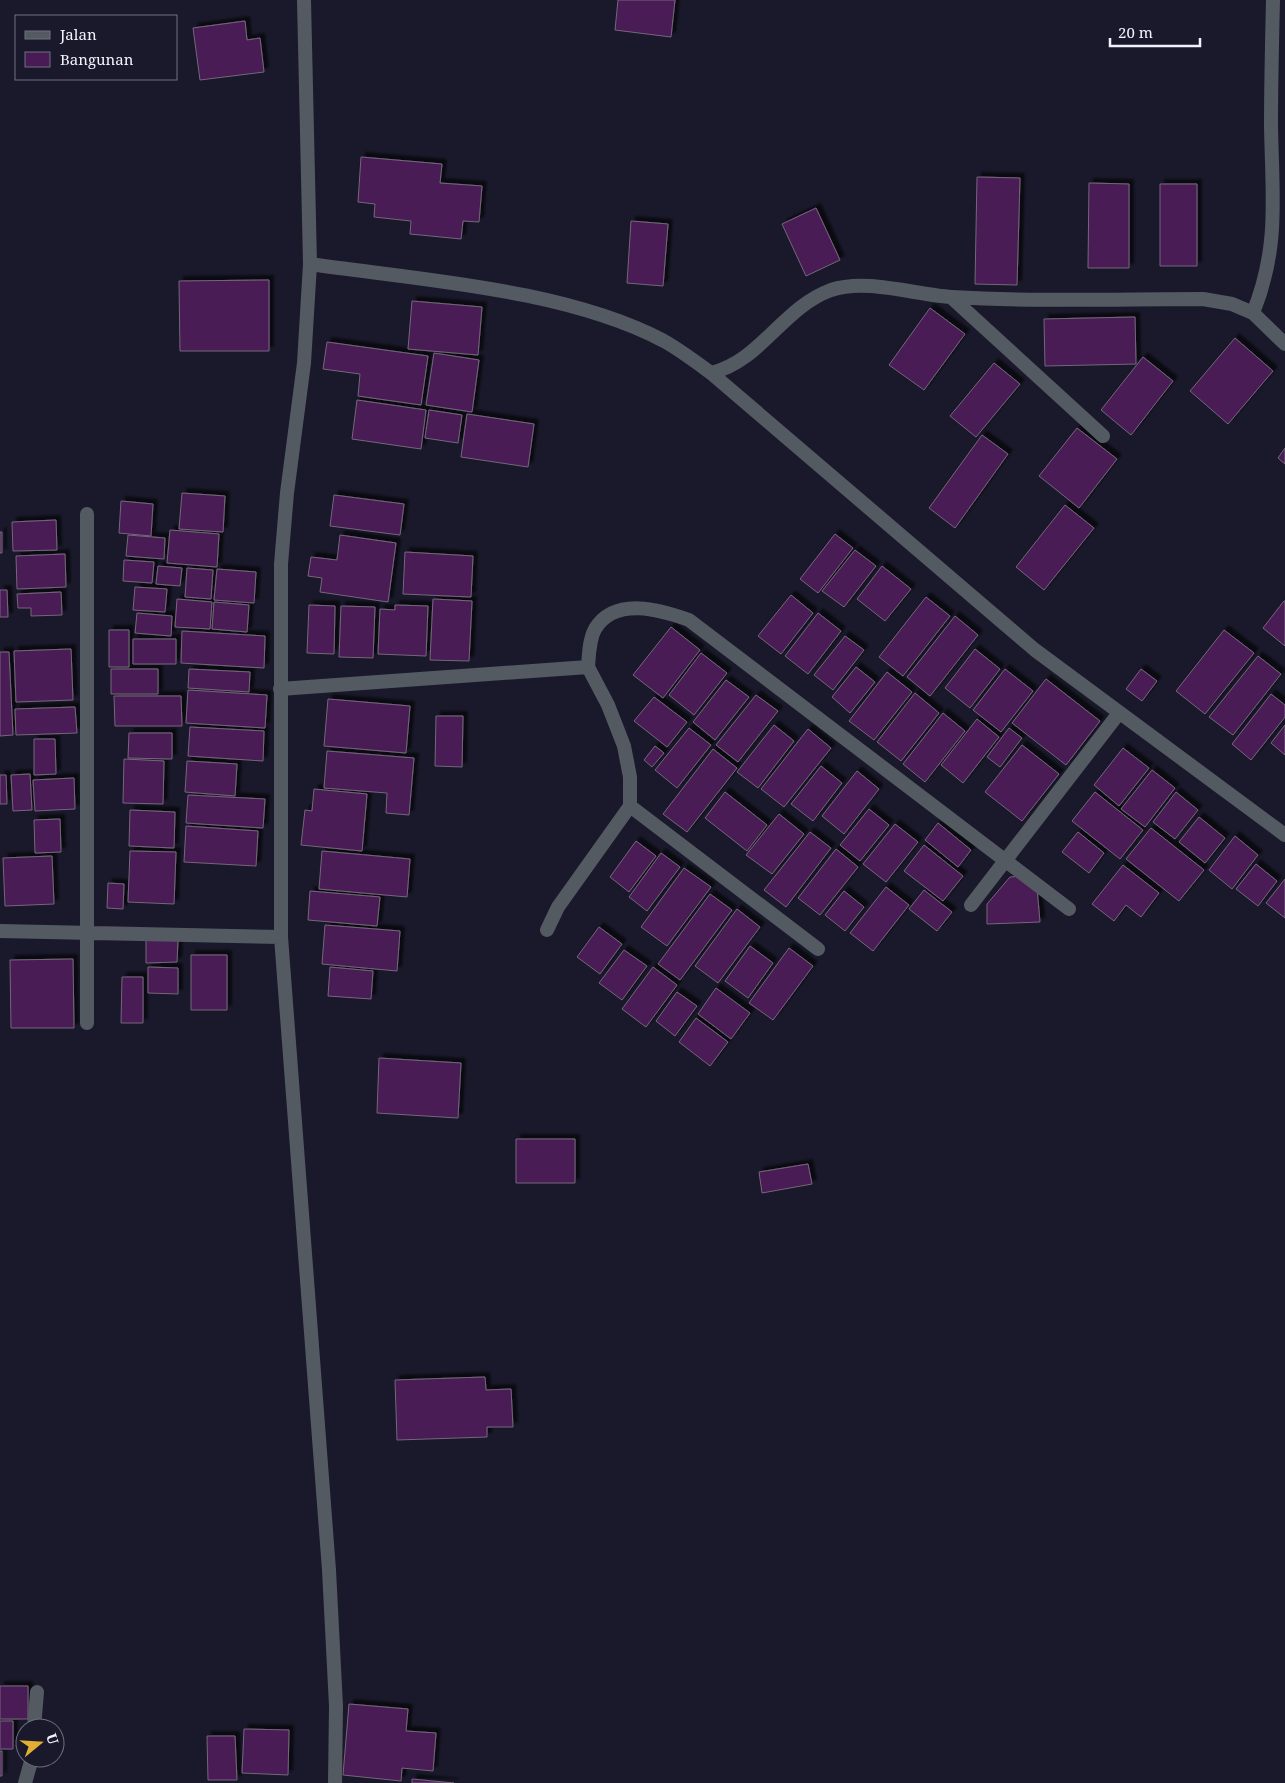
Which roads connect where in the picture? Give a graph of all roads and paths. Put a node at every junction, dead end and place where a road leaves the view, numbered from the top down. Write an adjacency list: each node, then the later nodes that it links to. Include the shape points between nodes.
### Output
1 (304, 0): 3 (street)
2 (1273, 0): 5 (street, via 1271,126 1274,225 1268,265)
3 (310, 264): 7 (street, via 498,291 561,305 612,319 664,342); 11 (street, via 304,363 281,564)
4 (951, 297): 5 (street, via 1203,299 1232,304); 7 (street, via 856,286 832,290 781,322 742,361); 8 (street)
5 (1253, 313): 6 (street)
6 (1285, 344)
7 (711, 373): 12 (street, via 1034,650)
8 (1103, 436)
9 (88, 514): 20 (street)
10 (588, 667): 11 (street); 13 (street, via 624,746 630,777); 15 (street, via 596,628 612,614 635,608 663,610 689,620)
11 (280, 689): 21 (street)
12 (1119, 713): 14 (street); 15 (street)
13 (630, 806): 18 (street, via 558,907); 22 (street)
14 (1285, 835)
15 (1005, 860): 16 (street); 17 (street)
16 (971, 904)
17 (1069, 909)
18 (547, 930)
19 (0, 931): 20 (street)
20 (88, 932): 21 (street); 23 (street)
21 (281, 937): 28 (street, via 329,1570 336,1706)
22 (818, 949)
23 (87, 1023)
24 (37, 1692): 25 (street)
25 (35, 1718)
26 (29, 1768): 27 (street)
27 (25, 1783)
28 (335, 1783)

